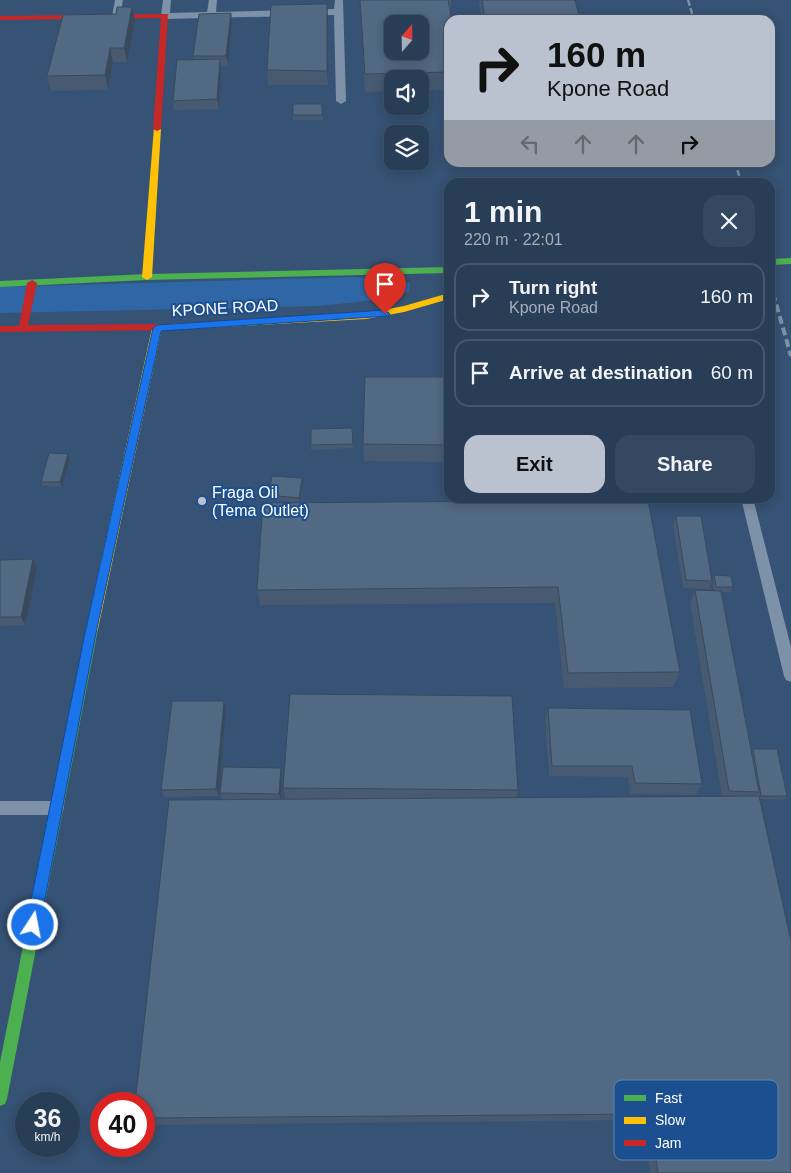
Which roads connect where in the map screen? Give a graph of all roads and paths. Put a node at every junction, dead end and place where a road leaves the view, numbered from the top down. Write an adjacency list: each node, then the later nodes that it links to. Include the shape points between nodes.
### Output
1 (119, 0): 7 (lane)
2 (167, 0): 8 (lane)
3 (213, 0): 6 (lane)
4 (339, 0): 5 (lane)
5 (338, 12): 6 (lane); 10 (lane)
6 (212, 14): 8 (lane)
7 (116, 16): 8 (street); 9 (street)
8 (166, 16): 14 (street)
9 (0, 18)
10 (342, 101)
11 (791, 261): 12 (street)
12 (775, 262)
13 (444, 270): 14 (street, KPONE ROAD)
14 (147, 277): 15 (street, KPONE ROAD)
15 (32, 283): 16 (street, KPONE ROAD); 19 (street)
16 (0, 284)
17 (444, 297): 18 (street, KPONE ROAD, via 366,316)
18 (157, 328): 19 (street, KPONE ROAD); 24 (street)
19 (23, 329): 20 (street, KPONE ROAD)
20 (0, 330)
21 (748, 503): 22 (lane)
22 (791, 676)
23 (0, 808): 24 (lane)
24 (56, 808): 25 (street)
25 (0, 1099)

